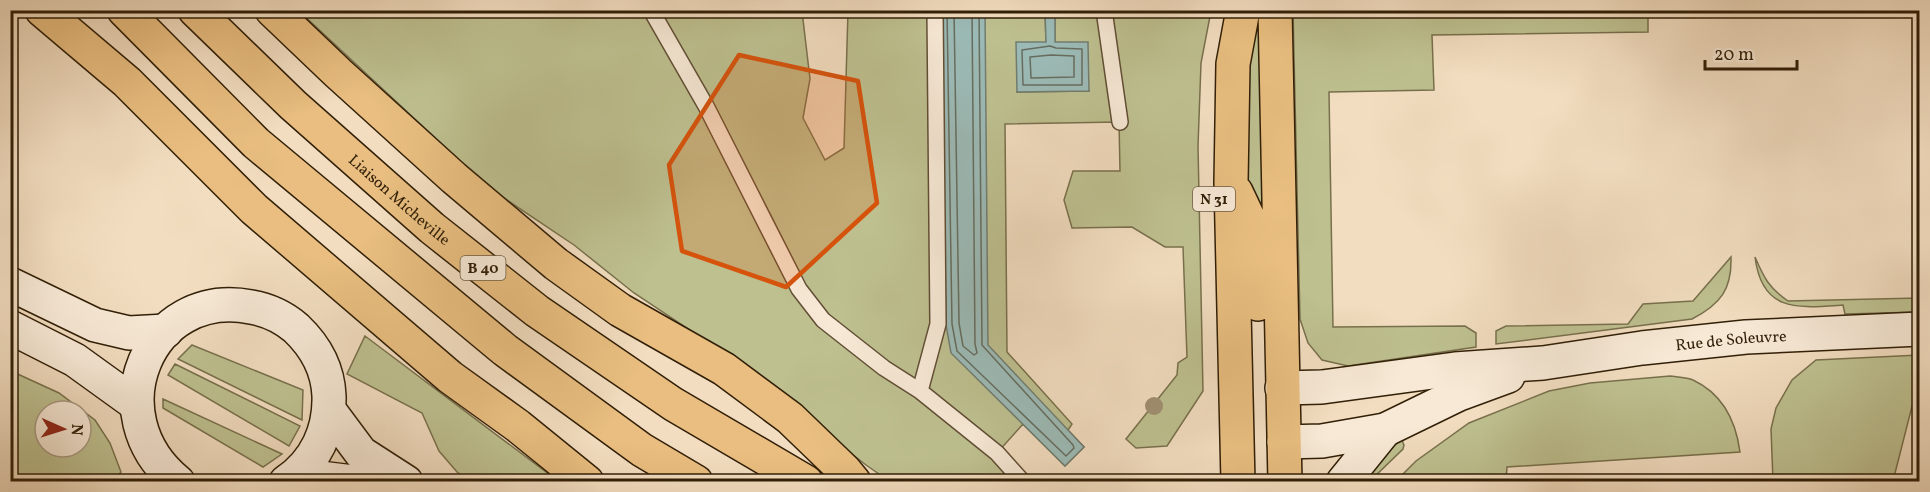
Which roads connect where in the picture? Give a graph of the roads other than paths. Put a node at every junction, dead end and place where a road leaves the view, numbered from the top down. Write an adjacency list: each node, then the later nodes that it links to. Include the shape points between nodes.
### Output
1 (42, 10): 27 (main road, via 127,82 254,209 450,377)
2 (124, 10): 28 (main road, via 256,143 505,350 642,450)
3 (195, 10): 29 (main road, Liaison Micheville / B 40, via 432,228 537,311 673,404)
4 (272, 10): 30 (main road, via 454,178 556,264 620,310 724,369 790,418)
5 (651, 10): 18 (lane, via 706,106 799,289 823,320)
6 (935, 10): 18 (lane, via 938,324)
7 (1104, 10): 11 (lane)
8 (1221, 10): 17 (main road, N 31, via 1212,64)
9 (1242, 10): 17 (main road, N 31, via 1233,64 1231,182 1256,234)
10 (1275, 10): 17 (main road, N 31)
11 (1119, 122)
12 (10, 284): 15 (main road, via 95,325 129,333)
13 (10, 327): 19 (main road, via 75,360)
14 (1920, 329): 16 (main road, Rue de Soleuvre, via 1746,337)
15 (166, 331): 19 (main road, via 142,368); 20 (main road, via 211,306 237,304 264,309 288,322 316,351 329,385)
16 (1543, 363): 17 (main road, via 1455,369 1322,387); 21 (main road, via 1459,394)
17 (1249, 388): 22 (main road, N 31); 32 (main road, N 31); 33 (main road, N 31)
18 (920, 391): 31 (lane, via 997,453)
19 (136, 404): 24 (main road, via 144,441)
20 (329, 411): 23 (main road, via 324,435 313,457); 26 (main road, via 361,453)
21 (1385, 430): 22 (main road, via 1322,441); 35 (main road)
22 (1284, 442): 34 (main road, N 31)
23 (291, 478): 25 (main road)
24 (178, 482)
25 (353, 482)
26 (406, 482)
27 (587, 482)
28 (696, 482)
29 (806, 482)
30 (854, 482)
31 (1023, 482)
32 (1218, 482)
33 (1238, 482)
34 (1285, 482)
35 (1343, 482)

